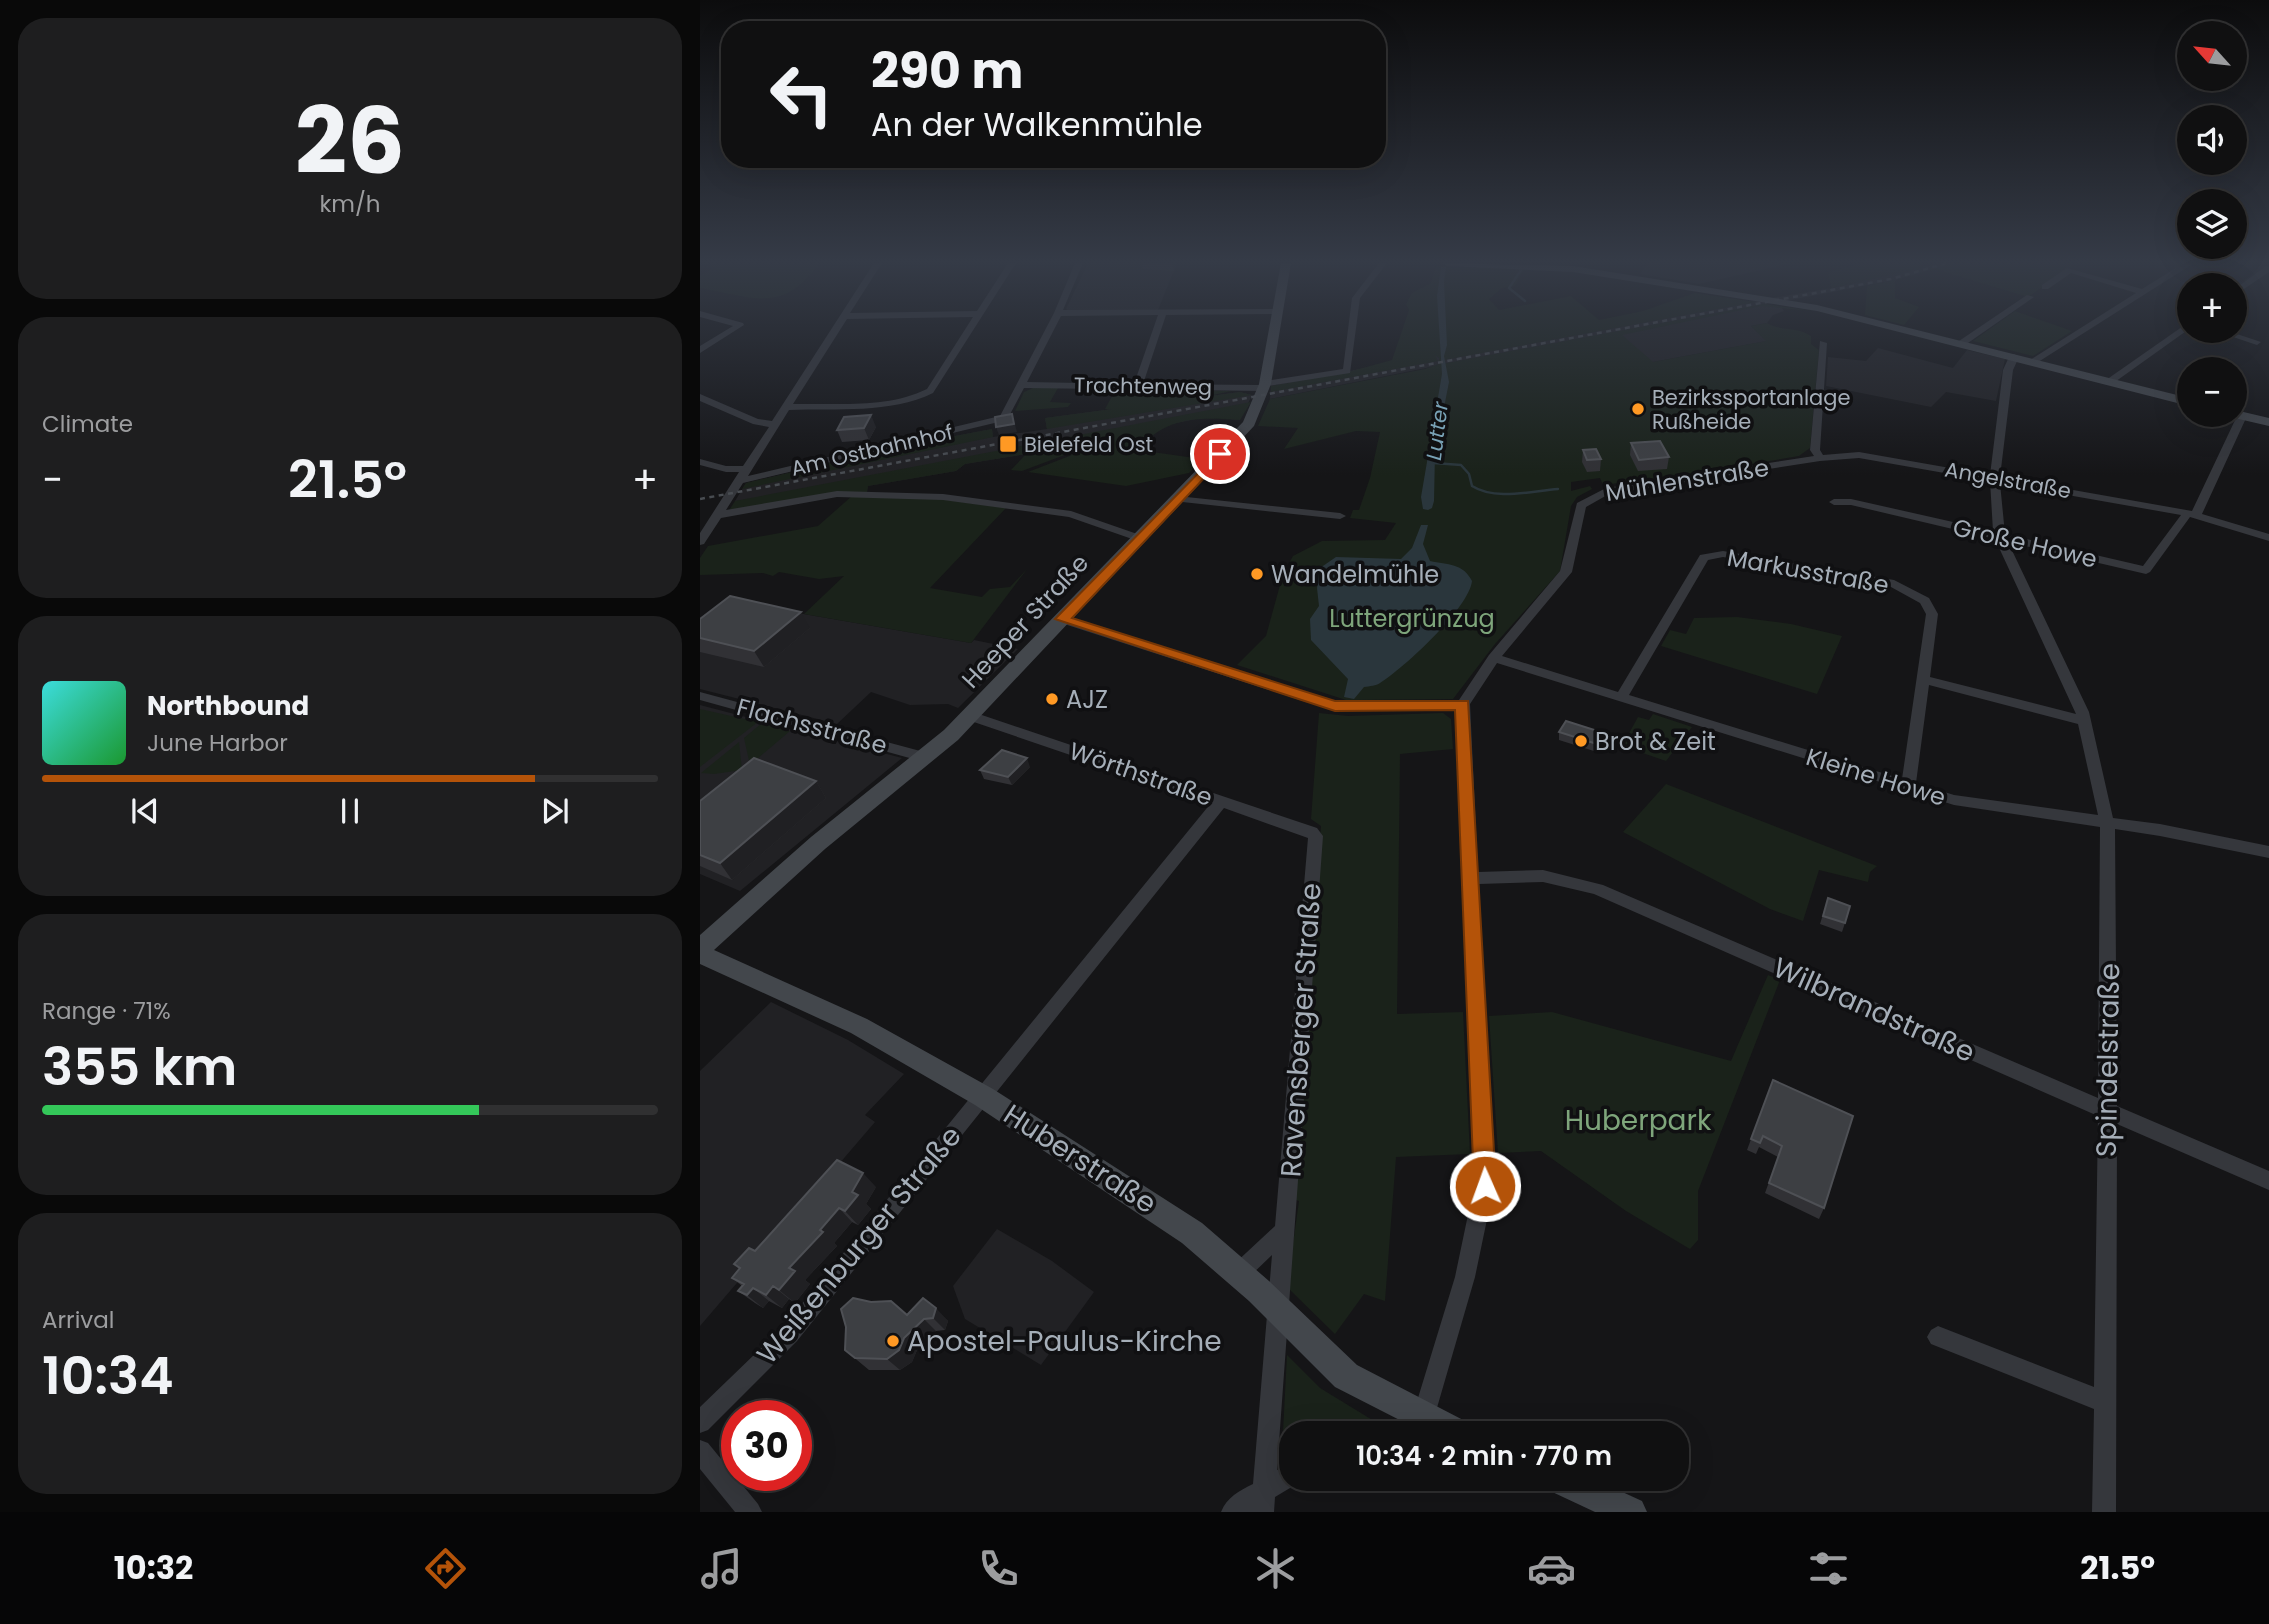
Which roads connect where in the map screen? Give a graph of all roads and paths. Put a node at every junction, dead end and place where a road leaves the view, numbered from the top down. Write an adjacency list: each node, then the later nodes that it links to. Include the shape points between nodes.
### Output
1 (726, 334): 16 (street)
2 (833, 334): 25 (street)
3 (967, 334): 25 (street, via 923,396 901,402)
4 (1047, 334): 20 (street)
5 (1156, 334): 21 (street)
6 (1275, 334): 22 (street, Heeper Straße)
7 (1352, 334): 22 (street, Trachtenweg, via 1347,371)
8 (1924, 334): 15 (street)
9 (1976, 334): 15 (street)
10 (2077, 334): 18 (street)
11 (2177, 334): 19 (street)
12 (2247, 339): 13 (street)
13 (2256, 342)
14 (1823, 343): 30 (street, via 1815,450)
15 (1962, 343): 17 (street)
16 (700, 350)
17 (2014, 357): 18 (street); 33 (street, Spindelstraße, via 2008,370)
18 (2032, 362): 19 (street)
19 (2109, 382): 24 (street)
20 (1021, 385): 21 (street, Trachtenweg); 34 (street, Am Ostbahnhof, via 1004,418)
21 (1138, 386): 22 (street, Trachtenweg)
22 (1265, 386): 35 (street, Heeper Straße, via 1249,423)
23 (700, 397): 28 (street, via 756,422)
24 (2177, 399)
25 (788, 407): 28 (street)
26 (2247, 416): 27 (street)
27 (2267, 419)
28 (776, 425): 32 (street)
29 (2233, 427): 37 (street)
30 (1820, 458): 33 (street, Angelstraße, via 1873,456); 45 (street, Mühlenstraße, via 1594,495 1579,509 1566,572)
31 (700, 462): 32 (street)
32 (746, 469): 34 (street)
33 (1994, 478): 37 (street, Angelstraße); 40 (street, Spindelstraße)
34 (738, 481): 38 (street)
35 (1177, 499): 39 (street); 41 (street, Heeper Straße)
36 (1834, 502): 40 (street, Große Howe, via 1851,502)
37 (2192, 514): 40 (street, Große Howe, via 2146,570); 42 (street, Angelstraße)
38 (717, 515): 41 (street, via 838,494 943,497 1071,514); 43 (street)
39 (1340, 516)
40 (2000, 537): 51 (street, Spindelstraße)
41 (1139, 538): 44 (street, Heeper Straße)
42 (2269, 538)
43 (700, 542)
44 (1062, 619): 49 (street, via 1335,706); 50 (street, Heeper Straße)
45 (1494, 658): 48 (street, Kleine Howe); 49 (street, Mühlenstraße)
46 (1924, 680): 48 (street, Markusstraße, via 1932,614 1916,594 1884,582 1712,554 1700,561); 51 (street); 53 (street, Markusstraße)
47 (700, 696): 52 (street, Flachsstraße)
48 (1621, 698): 53 (street, Kleine Howe)
49 (1463, 704): 58 (street)
50 (970, 716): 52 (street, Heeper Straße); 54 (street, Wörthstraße)
51 (2085, 721): 55 (street, Spindelstraße)
52 (924, 757): 59 (street, Heeper Straße, via 818,842)
53 (1909, 787): 55 (street, Kleine Howe, via 1962,802)
54 (1221, 801): 56 (street, Wörthstraße); 60 (street, Weißenburger Straße)
55 (2107, 824): 57 (street, Kleine Howe); 61 (street, Spindelstraße)
56 (1312, 832): 63 (street, Ravensberger Straße, via 1316,836)
57 (2269, 852)
58 (1470, 878): 61 (street, Wilbrandstraße, via 1543,876 1597,889); 69 (street, via 1485,1186 1465,1277)
59 (700, 951): 60 (street, Huberstraße, via 859,1026)
60 (984, 1097): 64 (street, Huberstraße, via 1164,1213); 70 (street, Weißenburger Straße, via 790,1334)
61 (2107, 1112): 62 (street, Wilbrandstraße); 67 (street, Spindelstraße)
62 (2269, 1181)
63 (1286, 1229): 64 (street); 65 (street, Ravensberger Straße)
64 (1239, 1273): 65 (street, Huberstraße)
65 (1278, 1310): 68 (street, Huberstraße, via 1346,1376); 73 (street, Ravensberger Straße)
66 (1938, 1337): 67 (street)
67 (2105, 1402): 79 (street, Spindelstraße)
68 (1410, 1421)
69 (1417, 1421)
70 (700, 1422)
71 (700, 1451): 75 (street)
72 (1279, 1480): 73 (street)
73 (1266, 1487): 76 (street); 77 (street, Ravensberger Straße)
74 (1585, 1491): 78 (street)
75 (750, 1512)
76 (1233, 1512)
77 (1262, 1512)
78 (1631, 1512)
79 (2104, 1512)

